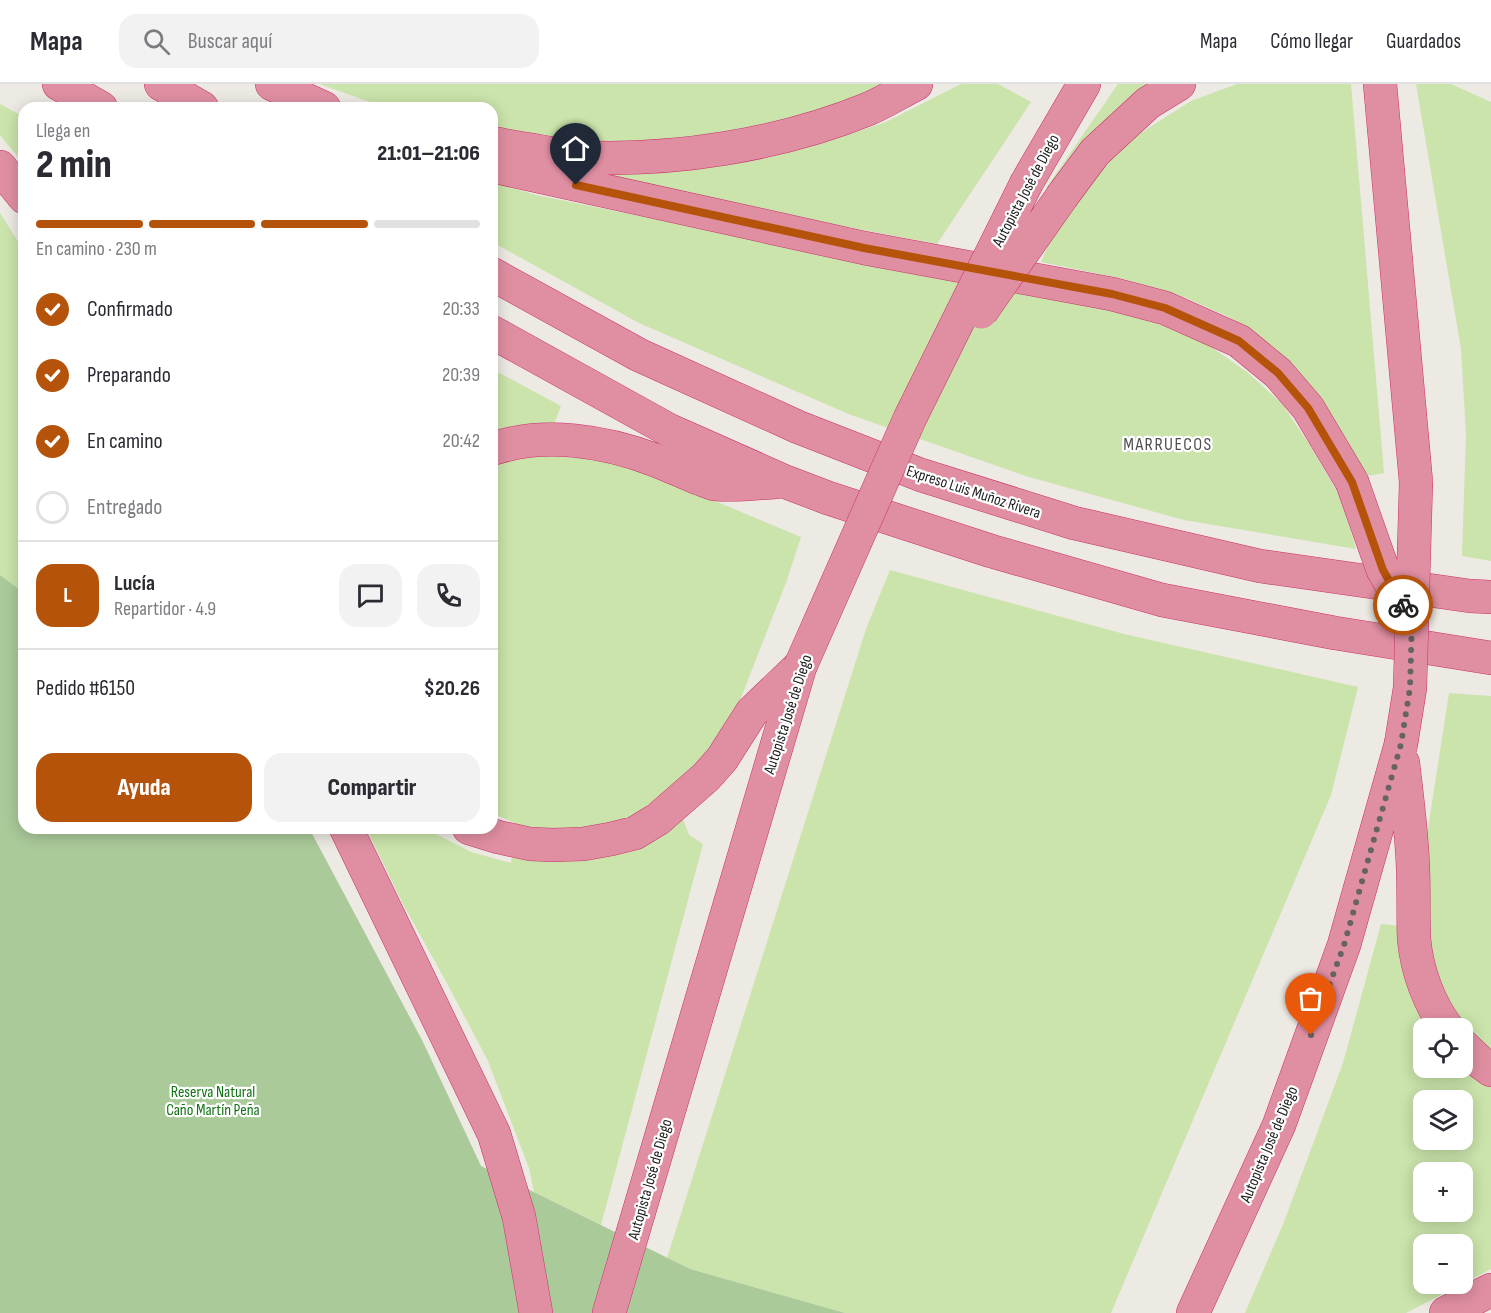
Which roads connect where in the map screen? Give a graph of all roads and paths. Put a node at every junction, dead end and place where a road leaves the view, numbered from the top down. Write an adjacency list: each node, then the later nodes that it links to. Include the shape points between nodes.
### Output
1 (59, 84): 8 (highway)
2 (161, 84): 9 (highway)
3 (272, 84): 10 (highway)
4 (916, 84): 11 (highway, via 832,123 779,138 702,152 576,157)
5 (1084, 84): 17 (highway, Autopista José de Diego, bridge, via 1027,182)
6 (1179, 84): 17 (highway, bridge, via 1148,103 1095,152)
7 (1380, 84): 21 (highway, Autopista José de Diego, bridge, via 1416,482)
8 (90, 102)
9 (192, 102)
10 (310, 102)
11 (498, 144)
12 (0, 167): 14 (highway)
13 (498, 167): 21 (highway, bridge, via 864,248 1112,294 1165,308 1239,341 1278,373 1308,408 1352,482 1383,570)
14 (18, 190)
15 (498, 277): 20 (highway, Expreso Luis Muñoz Rivera, via 639,355 798,427 921,475 1074,523 1260,566)
16 (498, 335): 19 (highway, via 669,430)
17 (910, 418): 23 (highway, Autopista José de Diego, bridge)
18 (498, 447): 19 (highway, via 556,439 582,441 652,459 714,484)
19 (786, 482): 22 (highway, via 990,551 1162,600)
20 (1484, 595)
21 (1412, 620): 24 (highway, Autopista José de Diego, bridge, via 1410,688)
22 (1491, 658)
23 (800, 667): 26 (highway, via 752,712 706,777 658,819 635,833 583,844 530,844); 32 (highway, Autopista José de Diego)
24 (1401, 744): 27 (highway, via 1413,868 1414,940 1421,976); 33 (highway, Autopista José de Diego, via 1344,945 1279,1125)
25 (349, 834): 31 (highway, via 494,1134 519,1217)
26 (490, 834)
27 (1440, 1018)
28 (1473, 1055): 29 (highway)
29 (1491, 1070)
30 (1491, 1290): 34 (highway)
31 (536, 1313)
32 (609, 1313)
33 (1193, 1313)
34 (1446, 1313)

